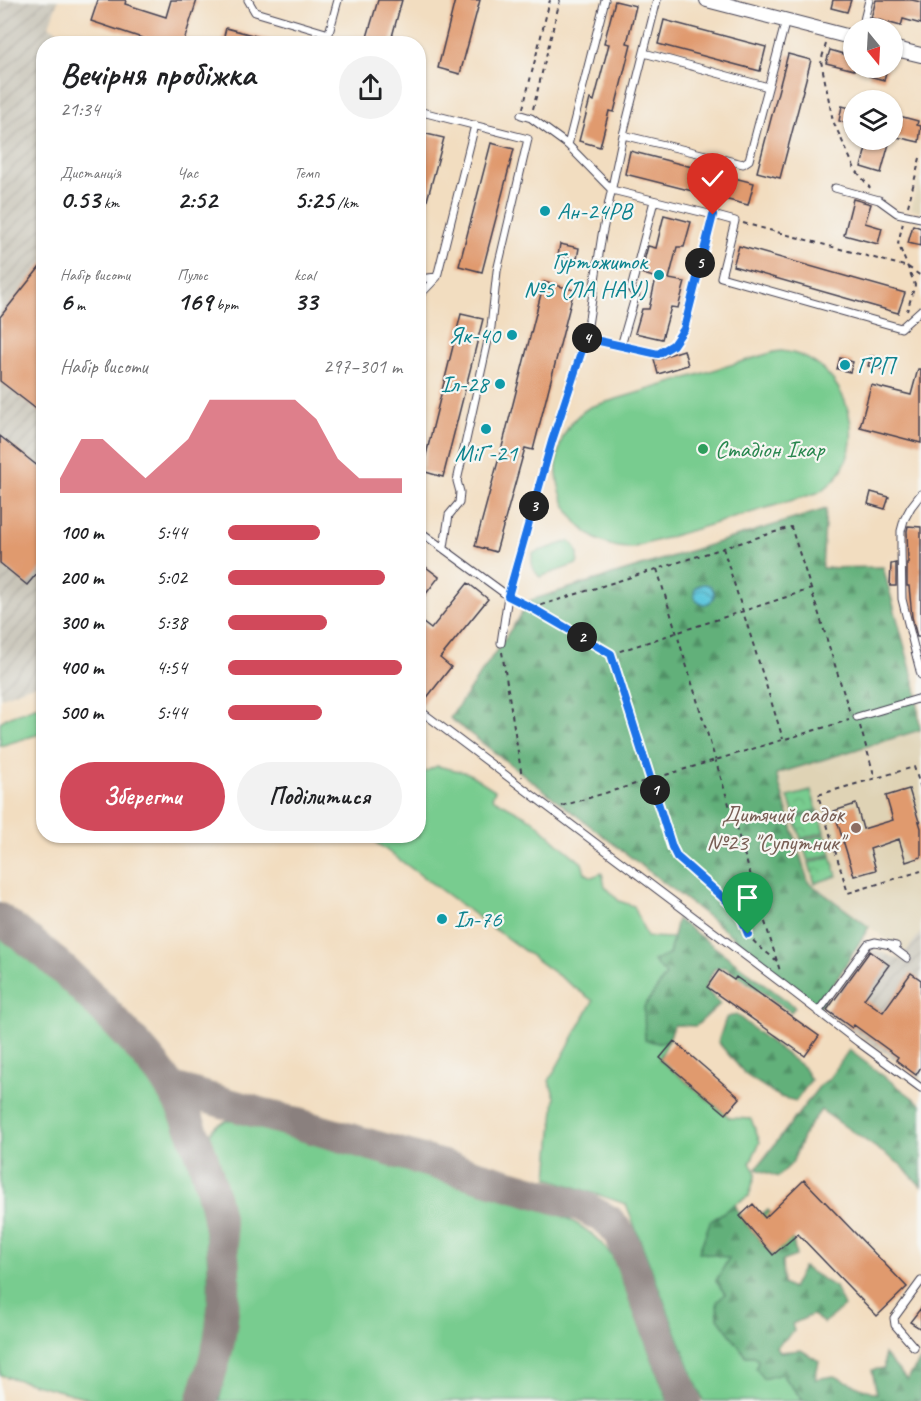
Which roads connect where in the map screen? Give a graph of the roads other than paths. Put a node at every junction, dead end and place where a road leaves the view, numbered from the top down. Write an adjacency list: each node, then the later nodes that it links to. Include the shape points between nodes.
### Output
1 (248, 0): 9 (lane)
2 (258, 0): 9 (lane)
3 (338, 0): 12 (lane)
4 (605, 0): 22 (lane)
5 (657, 0): 15 (lane)
6 (707, 0): 8 (street)
7 (869, 0): 10 (lane)
8 (722, 2): 11 (street)
9 (255, 12): 12 (lane)
10 (864, 18)
11 (786, 20): 13 (street); 17 (lane)
12 (329, 34)
13 (843, 35)
14 (903, 51): 16 (street)
15 (644, 53): 17 (lane); 21 (lane)
16 (921, 56)
17 (768, 87): 21 (lane, via 749,160 743,164)
18 (426, 113): 20 (lane)
19 (521, 115): 22 (lane)
20 (475, 125): 28 (lane); 36 (lane, via 528,139 497,271 491,327 457,481 459,503 449,515)
21 (623, 135): 24 (lane)
22 (568, 145): 24 (lane)
23 (835, 188): 27 (lane, via 879,200 897,213)
24 (612, 190): 25 (lane); 32 (lane)
25 (654, 201): 26 (lane); 33 (lane, via 631,289 636,294)
26 (713, 215): 31 (lane, via 735,221 721,277 901,327); 33 (lane, via 684,329 673,345 658,354)
27 (921, 218)
28 (437, 277): 29 (lane); 30 (lane)
29 (426, 278)
30 (426, 289)
31 (921, 310)
32 (586, 338): 33 (lane); 37 (lane)
33 (621, 346)
34 (921, 494): 39 (lane, via 901,531 902,599)
35 (426, 536): 36 (lane)
36 (444, 548): 37 (lane)
37 (508, 596): 38 (lane)
38 (501, 644)
39 (921, 675)
40 (921, 698): 42 (lane)
41 (426, 715): 44 (lane)
42 (857, 717)
43 (908, 958): 44 (lane, via 892,945 868,944)
44 (818, 1012): 45 (lane)
45 (921, 1088)
46 (921, 1281): 47 (lane, via 894,1318 895,1325)
47 (914, 1347)

